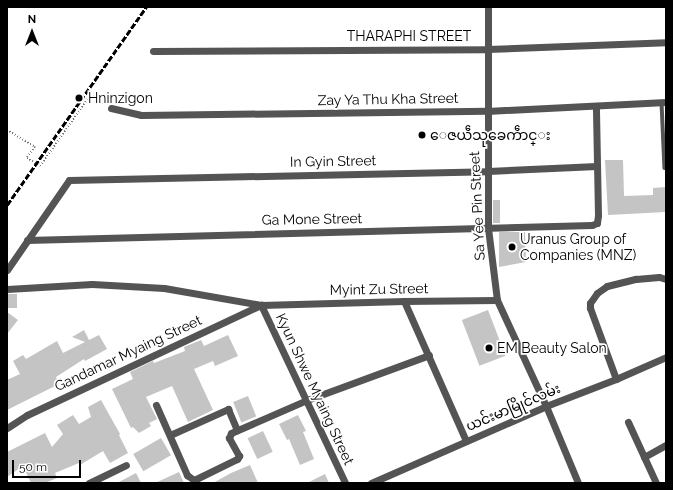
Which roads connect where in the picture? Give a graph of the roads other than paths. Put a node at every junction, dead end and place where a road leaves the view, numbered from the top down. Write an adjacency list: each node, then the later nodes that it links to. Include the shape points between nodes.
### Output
1 (488, 7): 3 (street, Sa Yee Pin Street)
2 (666, 42): 3 (street, THARAPHI STREET)
3 (488, 49): 4 (street, THARAPHI STREET); 8 (street, Sa Yee Pin Street)
4 (153, 51)
5 (664, 102): 6 (street, Zay Ya Thu Kha Street); 10 (lane)
6 (596, 106): 8 (street, Zay Ya Thu Kha Street); 9 (street)
7 (111, 108): 8 (street, Zay Ya Thu Kha Street, via 141,115)
8 (487, 111): 11 (street, Sa Yee Pin Street)
9 (597, 166): 11 (street, In Gyin Street); 12 (street, Ga Mone Street, via 597,223)
10 (665, 168)
11 (488, 171): 12 (street, Sa Yee Pin Street); 13 (street, In Gyin Street, via 69,180)
12 (488, 228): 13 (street, Ga Mone Street); 17 (street, Sa Yee Pin Street)
13 (27, 240): 14 (street)
14 (7, 270)
15 (666, 279): 22 (street, via 636,279 608,286 597,292 590,303)
16 (7, 289): 19 (street, via 92,284 164,288)
17 (497, 300): 18 (street, Myint Zu Street); 25 (street, Sa Yee Pin Street)
18 (404, 301): 19 (street, Myint Zu Street); 20 (street)
19 (261, 305): 23 (street, Kyun Shwe Myaing Street); 27 (street, Gandamar Myaing Street, via 27,415)
20 (429, 355): 23 (street); 30 (street)
21 (666, 357): 22 (street, ယင်းမာမြိုင်လမ်း)
22 (616, 379): 25 (street, ယင်းမာမြိုင်လမ်း)
23 (307, 400): 28 (street); 35 (street, Kyun Shwe Myaing Street)
24 (156, 405): 29 (street)
25 (546, 406): 30 (street, ယင်းမာမြိုင်လမ်း); 37 (street, Sa Yee Pin Street)
26 (628, 422): 32 (street)
27 (7, 428)
28 (237, 430): 29 (street, via 228,409); 29 (street, via 229,435 239,456 237,459 194,480 187,475)
29 (170, 435)
30 (466, 441): 36 (street, ယင်းမာမြိုင်လမ်း)
31 (666, 445): 32 (street)
32 (644, 457): 38 (street)
33 (126, 465): 34 (street)
34 (89, 483)
35 (345, 483)
36 (371, 483)
37 (578, 483)
38 (656, 483)

